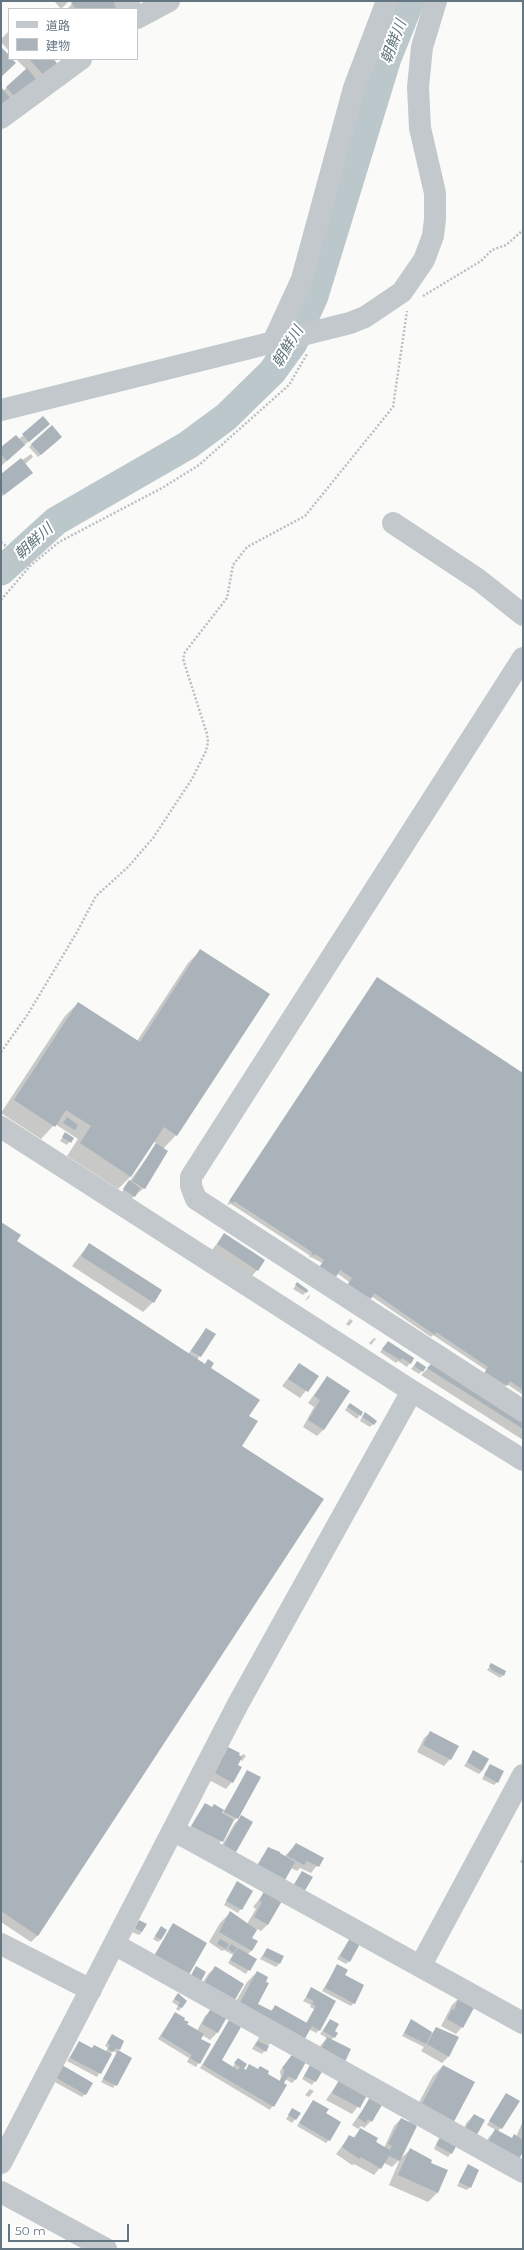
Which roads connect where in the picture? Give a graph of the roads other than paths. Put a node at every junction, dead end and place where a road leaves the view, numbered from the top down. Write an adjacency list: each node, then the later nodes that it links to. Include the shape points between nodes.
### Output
1 (169, 1): 4 (street)
2 (387, 1): 7 (street, via 354,88 302,279)
3 (436, 1): 7 (street, via 425,34 418,87 420,128 436,205 429,250 402,292 365,318)
4 (138, 16)
5 (80, 60): 6 (street)
6 (1, 118)
7 (275, 342): 8 (street)
8 (1, 410)
9 (393, 523): 10 (street, via 478,580)
10 (523, 615)
11 (523, 658): 14 (street, via 191,1177 196,1199)
12 (1, 1127): 13 (street)
13 (412, 1391): 15 (street); 17 (street, via 238,1704)
14 (523, 1411)
15 (523, 1460)
16 (523, 1775): 20 (street)
17 (173, 1830): 19 (street); 20 (street)
18 (1, 1944): 21 (street)
19 (114, 1944): 21 (street); 24 (street)
20 (421, 1965): 22 (street)
21 (91, 1990): 23 (street)
22 (523, 2023)
23 (1, 2163)
24 (523, 2172)
25 (1, 2192): 26 (street)
26 (106, 2249)

